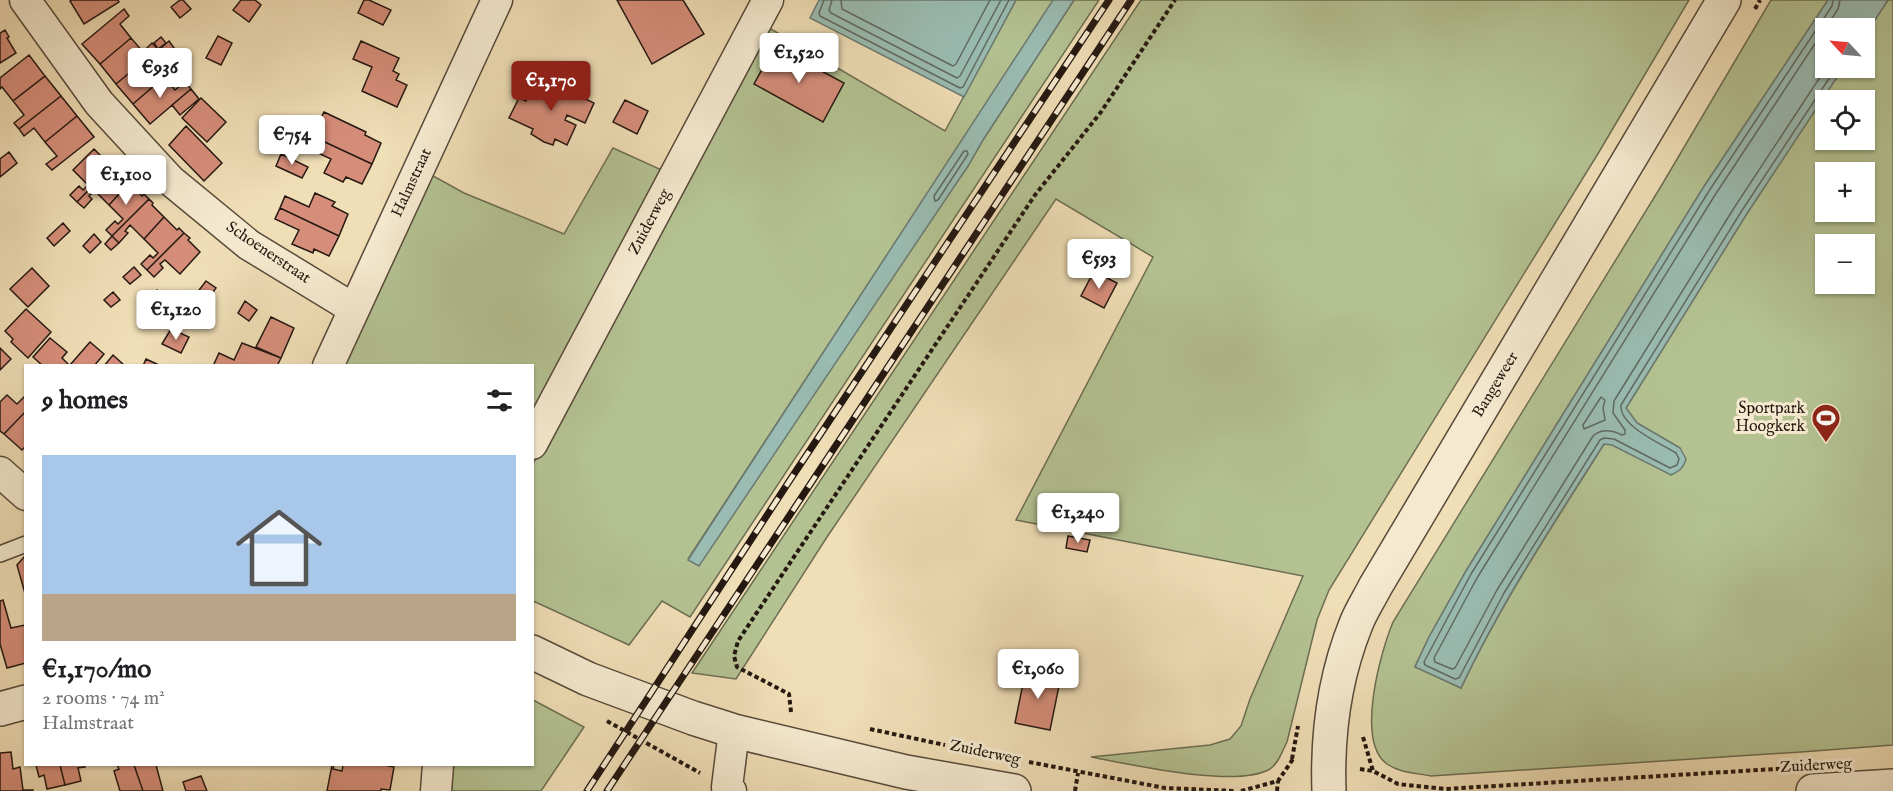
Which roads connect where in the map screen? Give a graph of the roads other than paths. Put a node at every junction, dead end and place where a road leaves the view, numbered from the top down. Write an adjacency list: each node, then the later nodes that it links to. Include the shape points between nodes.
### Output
1 (25, 0): 5 (street, Schoenerstraat, via 99,103 170,180 249,245)
2 (497, 0): 5 (street, Halmstraat)
3 (768, 0): 7 (street, Zuiderweg)
4 (1739, 5): 22 (street, Bangeweer, via 1375,587 1356,624 1335,700)
5 (354, 309): 6 (street, Halmstraat)
6 (329, 364)
7 (534, 440)
8 (0, 472): 9 (street)
9 (24, 493)
10 (24, 545): 11 (lane)
11 (0, 554)
12 (534, 653): 15 (street, Zuiderweg, via 588,680)
13 (24, 703): 14 (street)
14 (0, 709)
15 (734, 730): 17 (street, Zuiderweg, via 788,728 906,772); 20 (street)
16 (438, 766): 21 (street)
17 (1017, 776)
18 (1803, 779): 19 (street, Zuiderweg)
19 (1884, 788)
20 (729, 789)
21 (436, 791)
22 (1329, 791)

